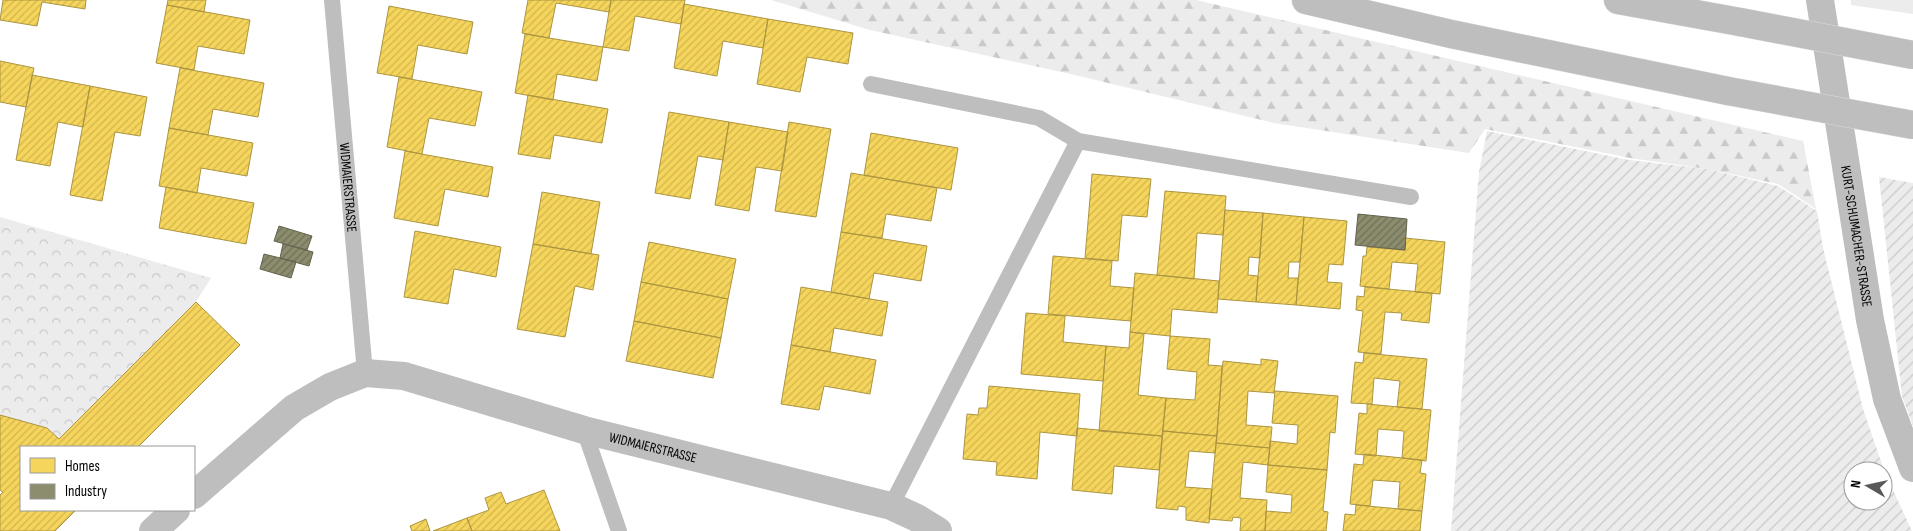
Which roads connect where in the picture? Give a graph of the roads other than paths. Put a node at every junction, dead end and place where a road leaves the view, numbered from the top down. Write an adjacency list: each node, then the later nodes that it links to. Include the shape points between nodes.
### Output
1 (332, 0): 10 (lane, WIDMAIERSTRASSE)
2 (1306, 0): 7 (main road, bridge, via 1451,34)
3 (1618, 0): 5 (main road, bridge)
4 (1820, 0): 12 (main road, KURT-SCHUMACHER-STRASSE, via 1870,320 1887,399)
5 (1913, 56)
6 (871, 84): 8 (lane, via 1039,118)
7 (1913, 126)
8 (1078, 142): 9 (lane); 14 (lane)
9 (1411, 198)
10 (365, 373): 11 (main road, WIDMAIERSTRASSE, via 404,376); 13 (main road, WIDMAIERSTRASSE, via 330,387 294,408)
11 (584, 430): 14 (main road, WIDMAIERSTRASSE); 18 (lane)
12 (1913, 468)
13 (195, 494)
14 (891, 506): 16 (main road, WIDMAIERSTRASSE)
15 (175, 511): 17 (main road)
16 (922, 527)
17 (153, 531)
18 (619, 531)

